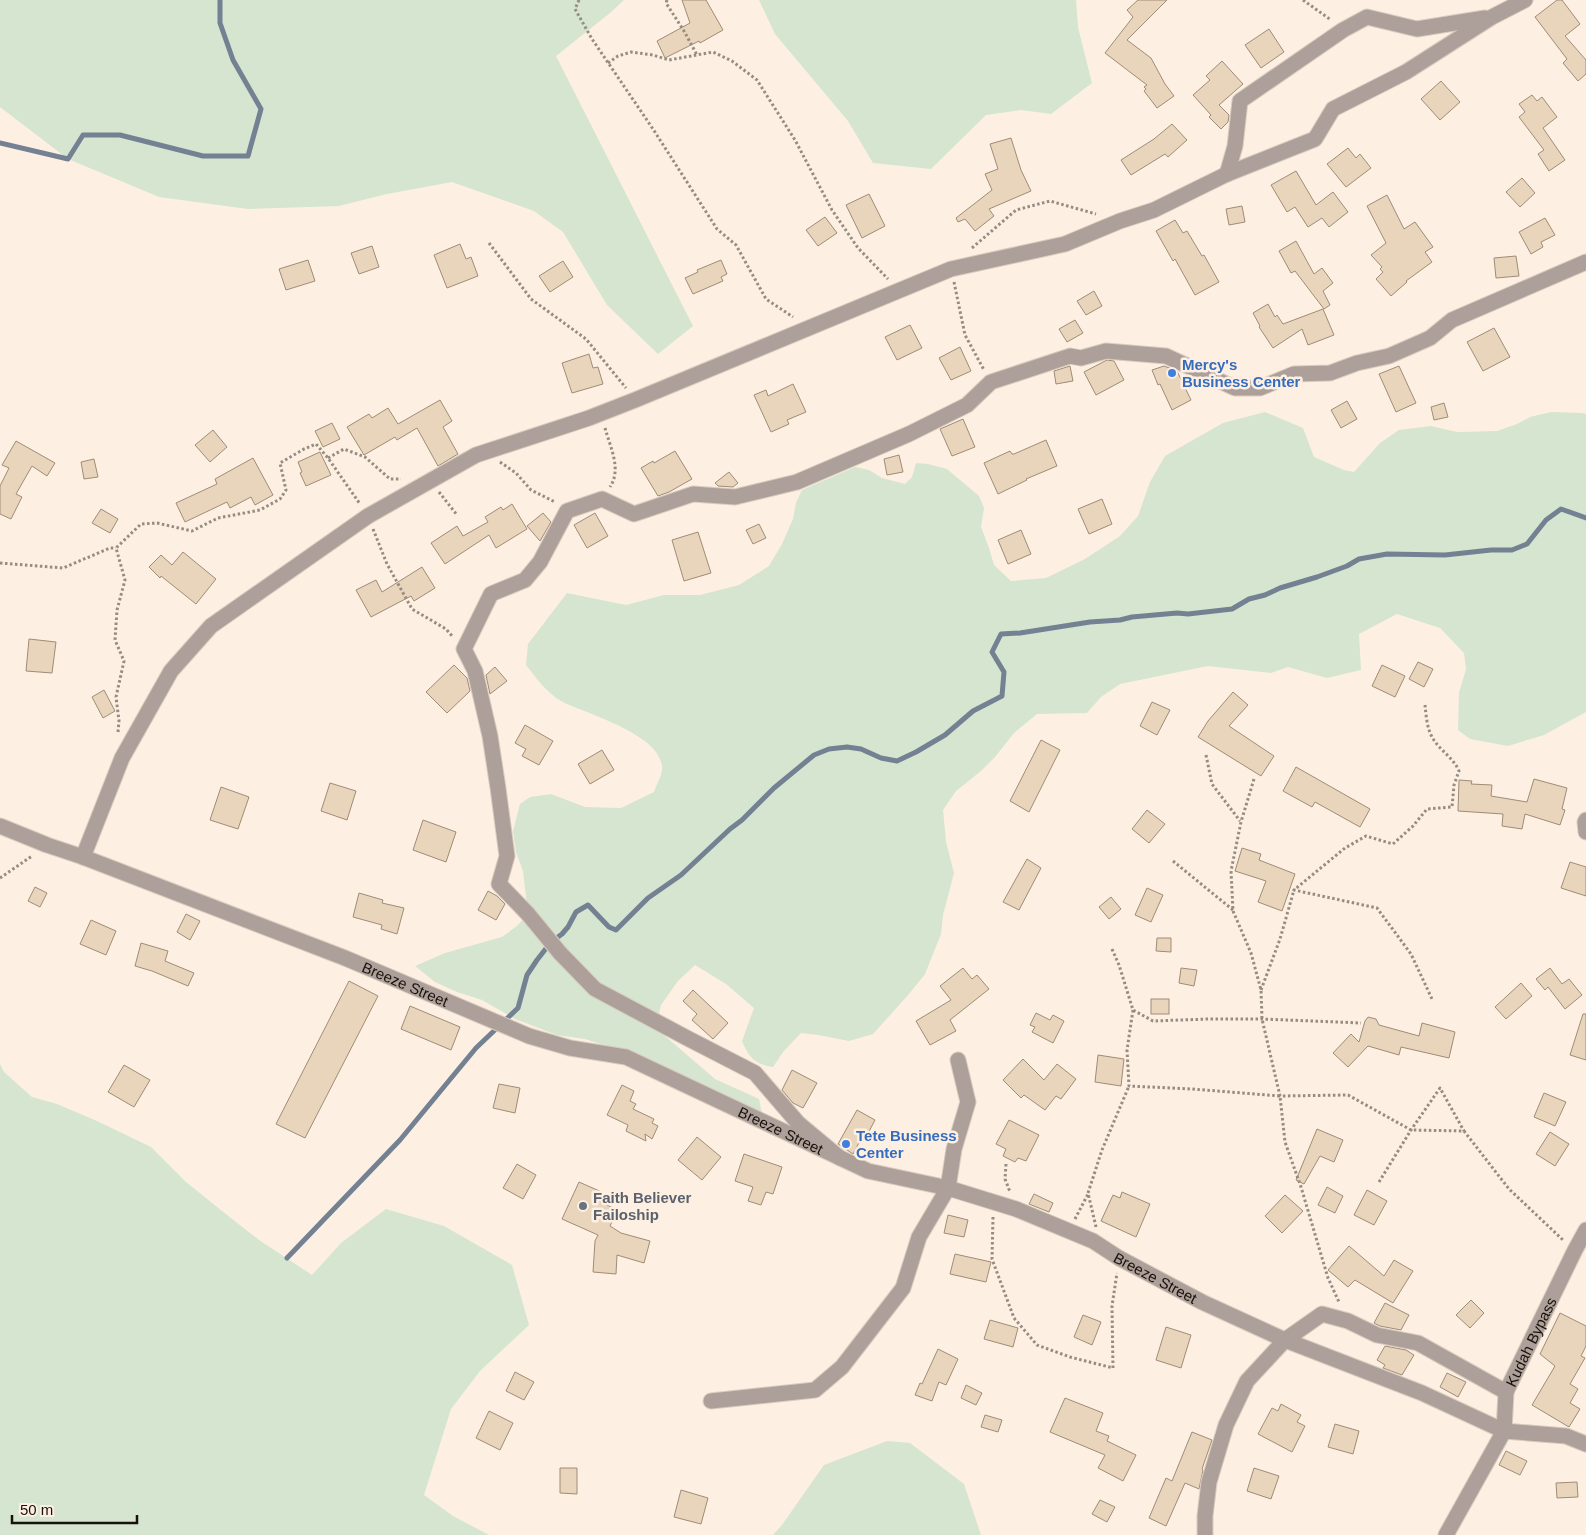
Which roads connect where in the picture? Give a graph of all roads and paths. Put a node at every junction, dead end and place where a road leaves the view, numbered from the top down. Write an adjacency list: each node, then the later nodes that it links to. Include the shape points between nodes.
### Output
1 (580, 0): 8 (path, via 575,9)
2 (667, 0): 7 (path)
3 (1303, 0): 6 (path)
4 (1525, 0): 5 (street)
5 (1492, 17): 6 (street, via 1416,30 1367,17); 9 (street, via 1406,72 1333,109 1315,139)
6 (1344, 30): 9 (street, via 1240,101)
7 (697, 55): 8 (path, via 669,60 631,52); 15 (path, via 713,52 732,61 757,80 795,140 832,210 858,248)
8 (608, 63): 16 (path, via 717,229 736,246 766,299)
9 (1228, 174): 10 (street, via 1154,210)
10 (1120, 221): 12 (path, via 1050,201 1016,210); 14 (street, via 1065,244)
11 (489, 243): 18 (path, via 531,298 586,339)
12 (969, 251)
13 (1586, 262): 17 (street, via 1452,320 1430,338 1389,356 1357,362 1330,373 1294,374 1260,388 1235,388 1166,356 1106,351 1081,358 1070,356)
14 (951, 269): 15 (street); 17 (path, via 965,335)
15 (899, 290): 16 (street)
16 (808, 328): 18 (street)
17 (991, 382): 23 (street, via 967,405 910,434 797,482 735,497 693,494 634,514)
18 (635, 400): 19 (street)
19 (600, 414): 20 (street); 23 (path, via 615,460 615,479)
20 (485, 452): 22 (street); 24 (path, via 516,473 531,490)
21 (328, 458): 22 (path, via 344,449 365,457 390,479); 26 (path); 27 (path, via 316,444 280,463 286,490 280,499 260,510 218,518 192,531 141,524)
22 (430, 481): 25 (path); 26 (street)
23 (602, 499): 24 (street)
24 (567, 511): 29 (street, via 540,562 525,580 491,594)
25 (458, 515)
26 (368, 516): 29 (path, via 387,564 412,609 446,629); 32 (street, via 211,626 171,671)
27 (116, 548): 28 (path, via 63,568); 32 (path, via 125,580 117,610 115,640 124,661 116,697 119,721 116,746)
28 (0, 563)
29 (464, 649): 55 (street, via 474,671 490,736 498,788 506,856 499,884 596,989 755,1072 798,1123)
30 (1425, 705): 42 (path, via 1430,735 1456,763 1459,771 1452,807 1427,810 1393,844 1366,836 1345,848)
31 (1206, 755): 35 (path, via 1212,784)
32 (122, 758): 39 (street)
33 (1254, 779): 35 (path)
34 (1586, 820): 37 (street)
35 (1241, 822): 43 (path, via 1231,871)
36 (0, 826): 38 (street, Breeze Street)
37 (1586, 832)
38 (47, 845): 39 (street, Breeze Street); 41 (path)
39 (83, 857): 55 (street, Breeze Street, via 345,958 529,1036 570,1048 626,1057)
40 (1173, 861): 43 (path)
41 (0, 878)
42 (1294, 890): 45 (path); 46 (path, via 1377,908 1411,954)
43 (1233, 910): 45 (path, via 1251,953)
44 (1112, 949): 47 (path)
45 (1261, 990): 48 (path)
46 (1432, 999)
47 (1133, 1010): 48 (path, via 1153,1021); 51 (path, via 1127,1050)
48 (1262, 1020): 49 (path); 52 (path)
49 (1361, 1023)
50 (958, 1060): 58 (street, via 968,1102 954,1149)
51 (1130, 1086): 52 (path); 59 (path, via 1102,1150)
52 (1280, 1096): 53 (path, via 1348,1094); 67 (path, via 1284,1142 1328,1278)
53 (1411, 1130): 54 (path); 54 (path, via 1440,1088); 57 (path)
54 (1464, 1131): 65 (path, via 1509,1189)
55 (840, 1158): 58 (street, Breeze Street, via 868,1170)
56 (1006, 1164): 61 (path, via 1005,1179)
57 (1379, 1182)
58 (948, 1188): 60 (street, Breeze Street); 70 (street, via 919,1237 902,1288 842,1367 815,1390)
59 (1088, 1193): 63 (path); 64 (path, via 1096,1227)
60 (994, 1203): 61 (street, Breeze Street); 66 (path, via 992,1259 1014,1318 1037,1344 1113,1368 1112,1306)
61 (1016, 1210): 63 (street, Breeze Street)
62 (1586, 1230): 65 (street, Kudah Bypass)
63 (1069, 1232): 66 (street, Breeze Street, via 1093,1241)
64 (1102, 1234)
65 (1574, 1250): 69 (street, Kudah Bypass)
66 (1119, 1258): 68 (street, Breeze Street, via 1202,1302)
67 (1348, 1321): 68 (street, via 1322,1314); 69 (street, via 1377,1335 1418,1342)
68 (1285, 1340): 71 (street, Breeze Street, via 1422,1393); 73 (street, via 1247,1380 1226,1425 1209,1482)
69 (1506, 1392): 71 (street, Kudah Bypass)
70 (711, 1401)
71 (1504, 1430): 72 (street, Breeze Street, via 1566,1436); 74 (street, Kudah Bypass)
72 (1586, 1444)
73 (1205, 1535)
74 (1446, 1535)

